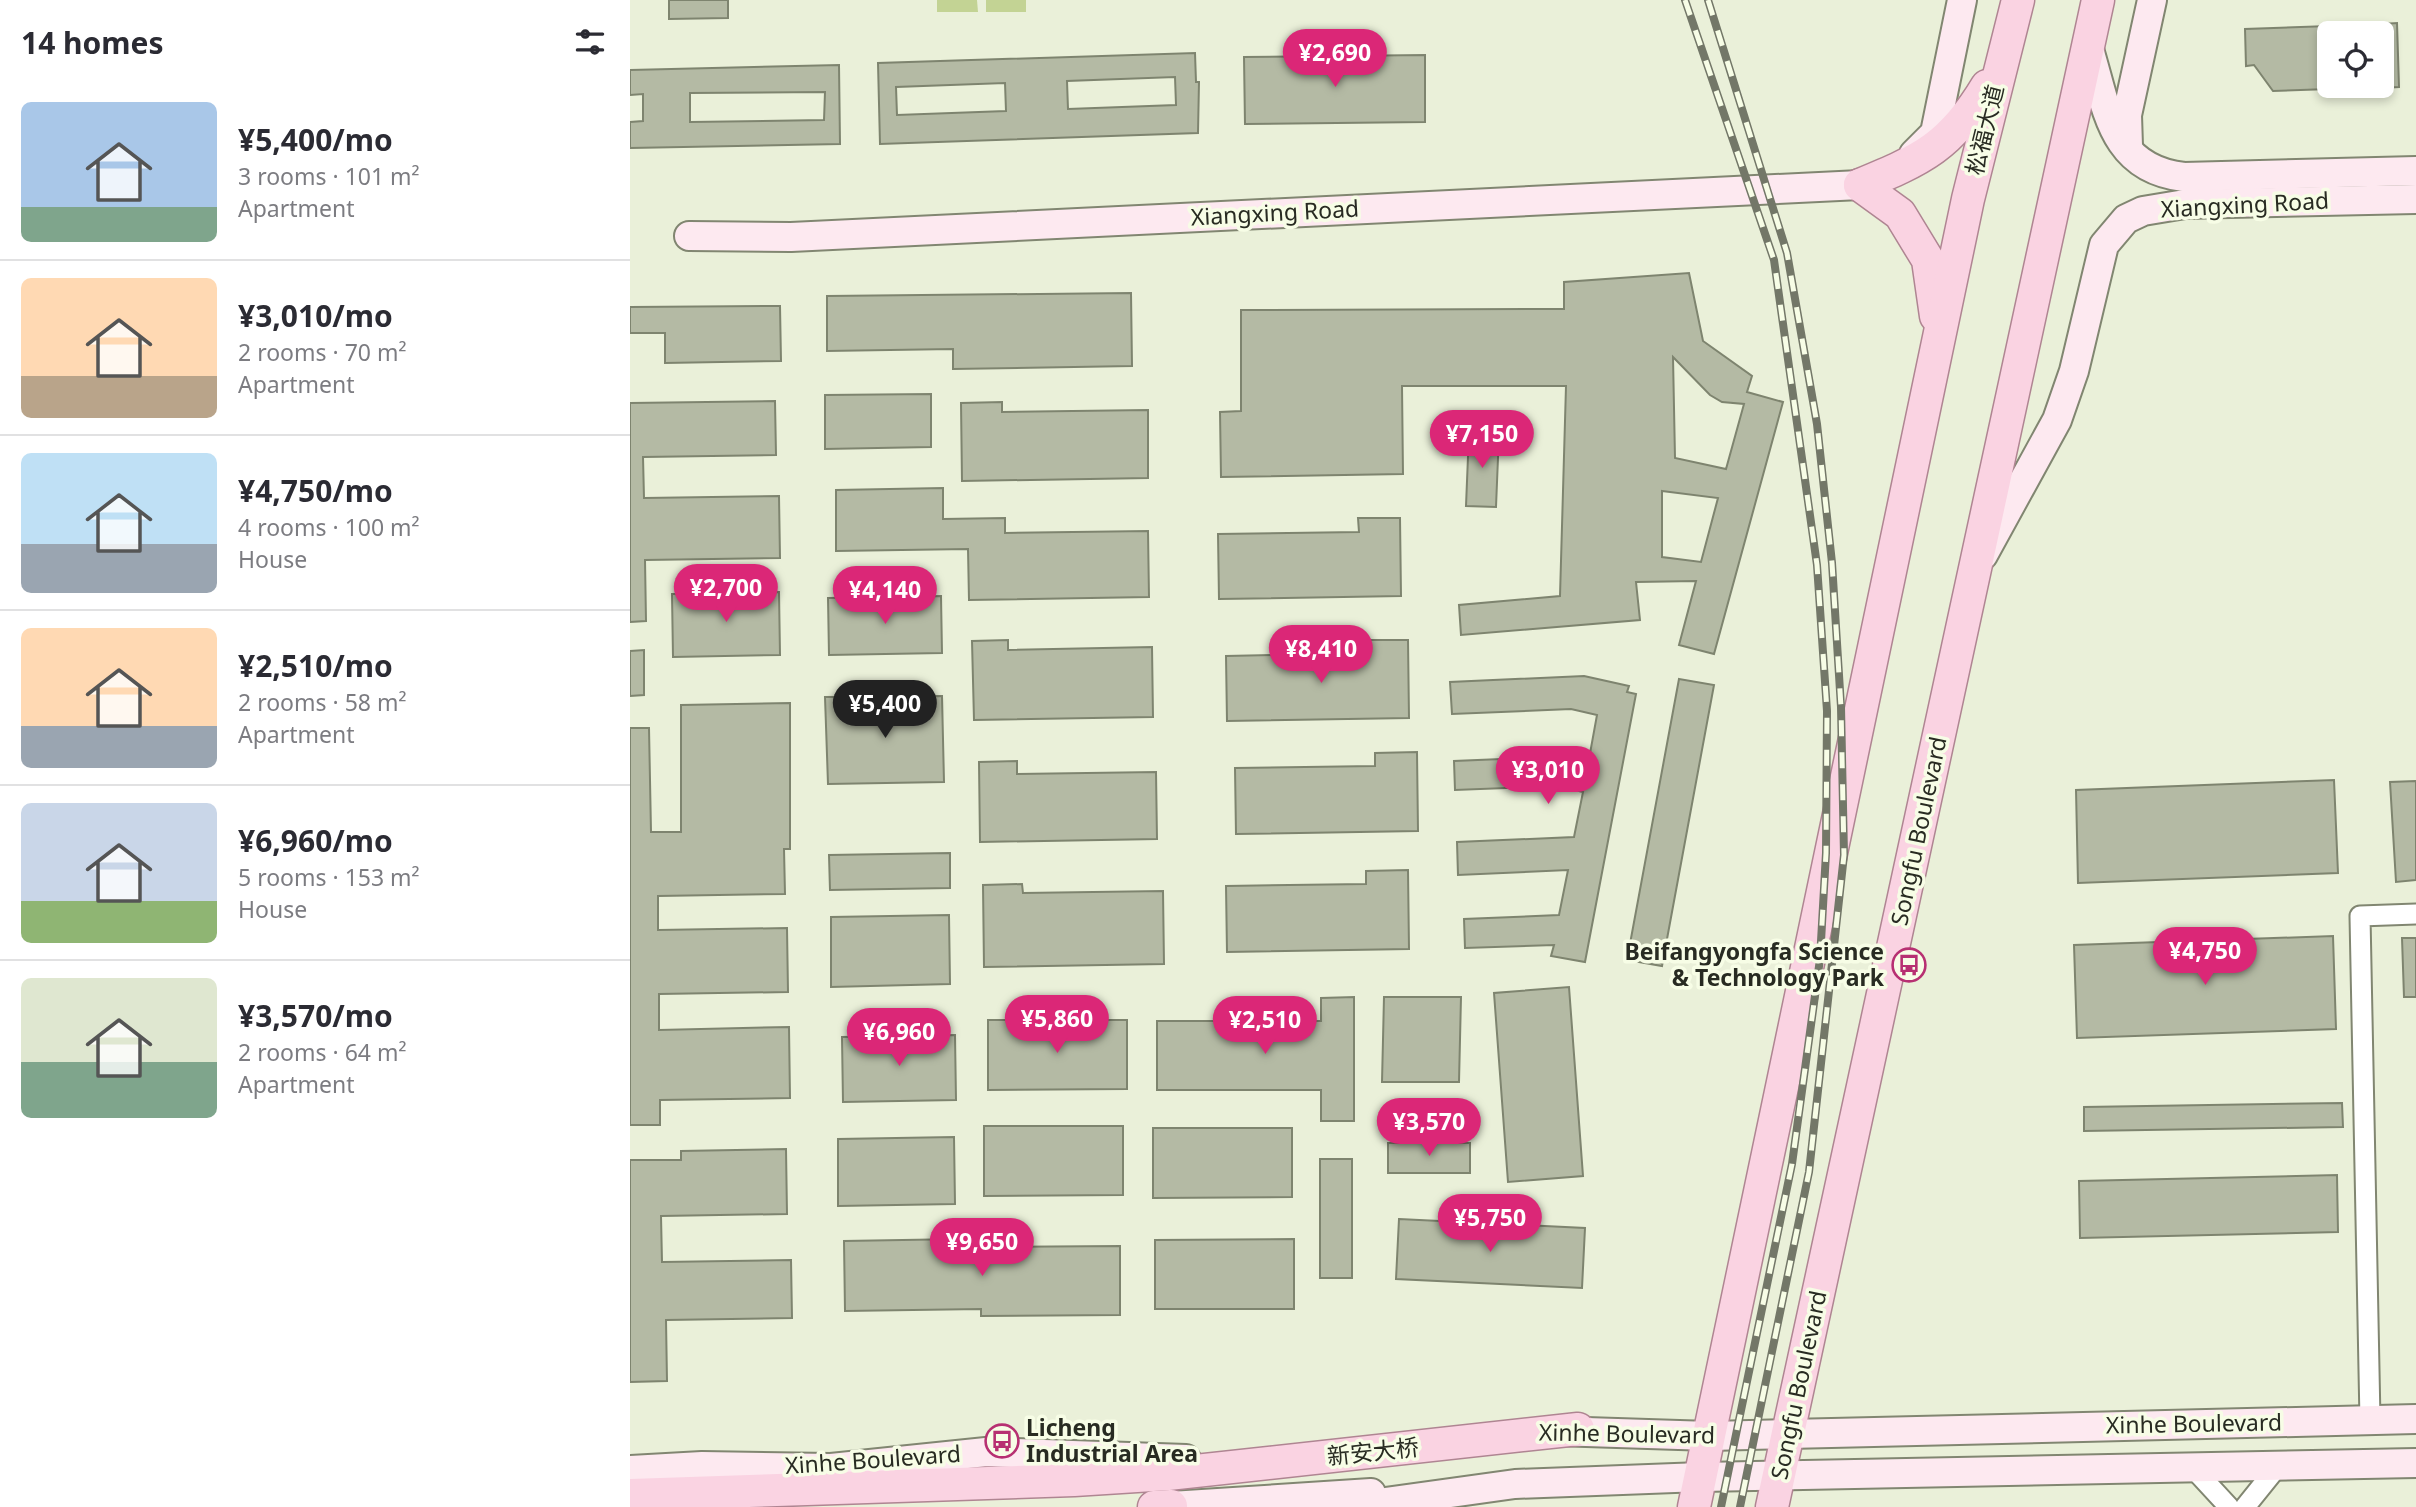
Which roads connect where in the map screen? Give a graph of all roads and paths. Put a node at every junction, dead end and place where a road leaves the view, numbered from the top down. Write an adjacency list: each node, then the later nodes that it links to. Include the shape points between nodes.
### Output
1 (1962, 0): 8 (main road, via 1935,134)
2 (2018, 0): 6 (main road, 松福大道)
3 (2098, 0): 5 (main road, Songfu Boulevard)
4 (2152, 0): 7 (main road, via 2127,115)
5 (2088, 46): 7 (main road, Xiangxing Road, via 2118,139); 14 (main road, Songfu Boulevard)
6 (2003, 61): 8 (main road, 松福大道, via 1966,120 1932,153); 13 (main road)
7 (2130, 155): 9 (main road, Xiangxing Road, via 2161,175 2184,177)
8 (1898, 170): 10 (main road, 松福大道)
9 (2416, 171)
10 (1860, 185): 12 (main road, Xiangxing Road, via 792,237); 13 (main road, via 1900,214 1928,260)
11 (2416, 199): 14 (main road, Xiangxing Road, via 2185,205 2143,211 2126,219 2104,246 2074,371 2057,420)
12 (689, 236)
13 (1939, 337): 20 (main road)
14 (1975, 569): 19 (main road, Songfu Boulevard)
15 (2416, 914): 17 (street, via 2360,916)
16 (2416, 1419): 17 (main road, Xinhe Boulevard)
17 (2370, 1420): 19 (main road, Xinhe Boulevard)
18 (1578, 1429): 20 (main road, Xinhe Boulevard); 24 (main road, Xinhe Boulevard, via 1164,1460 986,1452 831,1468); 28 (main road, 新安大桥, via 1168,1474)
19 (1788, 1433): 20 (main road, Xinhe Boulevard); 27 (main road, Songfu Boulevard)
20 (1710, 1436): 26 (main road)
21 (2416, 1462): 22 (main road, Xinhe Boulevard)
22 (2278, 1466): 23 (main road, Xinhe Boulevard); 32 (street)
23 (2193, 1468): 27 (main road, Xinhe Boulevard); 31 (street)
24 (630, 1470)
25 (1515, 1484): 26 (main road, Xinhe Boulevard); 29 (main road, 新安大桥); 30 (main road, Xinhe Boulevard)
26 (1697, 1492): 27 (main road, Xinhe Boulevard)
27 (1775, 1492)
28 (630, 1495)
29 (1162, 1506)
30 (1349, 1507)
31 (2229, 1507)
32 (2245, 1507)

